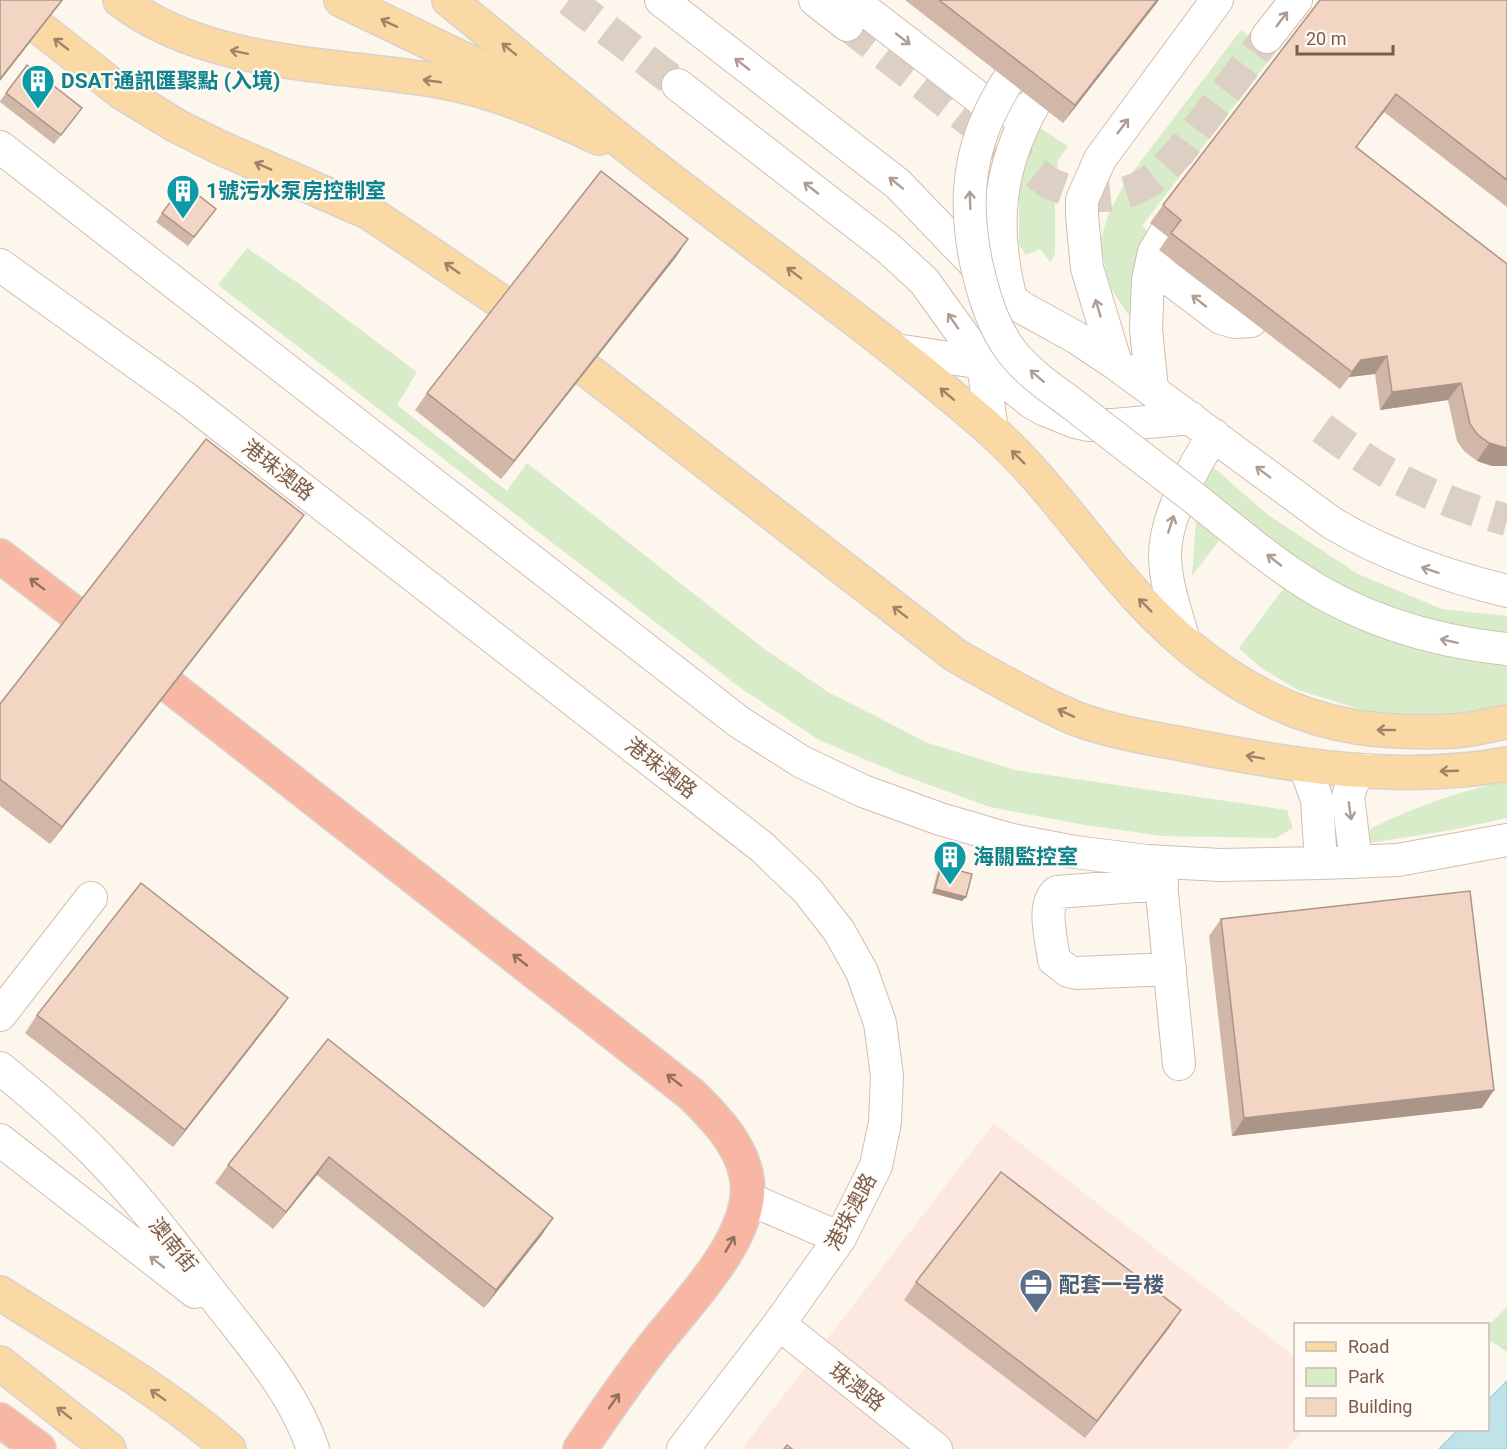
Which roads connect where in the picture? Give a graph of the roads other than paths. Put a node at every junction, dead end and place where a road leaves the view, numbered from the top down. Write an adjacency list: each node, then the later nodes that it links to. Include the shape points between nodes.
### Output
1 (120, 0): 16 (main road, one-way to 1, via 561,121 446,82 244,54 208,45 166,28)
2 (340, 0): 16 (main road, one-way to 2, via 524,87)
3 (449, 0): 16 (main road, one-way to 3)
4 (661, 0): 18 (street, one-way to 4, via 898,184)
5 (815, 0): 9 (street)
6 (1065, 0): 13 (street, bridge)
7 (1217, 0): 23 (street, one-way to 7, via 1087,268 1082,200 1100,159)
8 (1296, 0): 12 (street, one-way to 8)
9 (846, 8): 18 (street, one-way to 18, via 987,104 1013,112 1034,105 1016,142 1003,187 1000,243)
10 (1014, 18): 13 (street)
11 (40, 28): 19 (main road, one-way to 11, via 370,213 177,126 121,92)
12 (1268, 37)
13 (1010, 75): 32 (street, one-way to 13, bridge, via 1422,635 1357,609 1292,574 1054,390 1013,353 983,292 969,197 976,148 986,119)
14 (678, 85): 22 (street, one-way to 14, via 924,281 888,248)
15 (0, 147): 41 (street, via 739,722 802,762 874,795 940,819)
16 (644, 159): 21 (main road, one-way to 16)
17 (0, 265): 49 (street, 港珠澳路, via 193,404 762,847 807,891 839,931 862,972 880,1023 887,1076 885,1122 876,1166)
18 (1011, 299): 23 (street)
19 (500, 301)
20 (1251, 321): 25 (street, one-way to 25, via 1221,318 1163,274 1156,265 1159,243 1148,280 1146,329)
21 (896, 350): 22 (street); 27 (main road, one-way to 21)
22 (983, 363): 26 (street, via 1031,402 1075,422); 27 (street)
23 (1116, 364): 25 (street)
24 (587, 370): 36 (main road, one-way to 24, via 1123,732 1073,717 1011,687 956,655)
25 (1152, 389): 26 (street)
26 (1202, 427): 29 (street, one-way to 26, via 1418,566 1346,532); 31 (street, one-way to 26, via 1169,582 1166,541 1169,525 1200,456)
27 (992, 432): 31 (main road, one-way to 27, via 1138,598 1038,478)
28 (0, 556): 30 (highway, one-way to 28)
29 (1507, 591)
30 (73, 612)
31 (1184, 642): 34 (main road, one-way to 31, via 1456,731 1370,730 1332,724 1257,693 1212,666)
32 (1507, 649)
33 (171, 687): 48 (highway, one-way to 33, via 745,1173 734,1144 714,1116 691,1094)
34 (1507, 722)
35 (1507, 764): 37 (main road, one-way to 37, via 1475,770)
36 (1305, 766): 37 (main road); 40 (street, via 1317,800)
37 (1368, 770): 39 (street, one-way to 39, via 1352,783 1348,797)
38 (1507, 840): 39 (street, via 1398,860)
39 (1356, 861): 40 (street)
40 (1321, 863): 41 (street, via 1220,865)
41 (1161, 873): 43 (street); 43 (street, via 1056,892 1048,907 1054,960 1068,971)
42 (91, 898): 44 (street)
43 (1170, 969): 45 (street)
44 (0, 1015)
45 (1179, 1064)
46 (0, 1068): 51 (street, 澳南街, via 93,1151 141,1204)
47 (0, 1140): 51 (street, one-way to 47)
48 (747, 1198): 49 (street); 59 (highway, one-way to 48, via 725,1253 741,1223)
49 (840, 1238): 52 (street, 港珠澳路)
50 (0, 1293): 55 (main road, one-way to 50, via 146,1386)
51 (236, 1324): 58 (street, 澳南街, via 277,1376 304,1422)
52 (779, 1324): 60 (street, 港珠澳路); 61 (street, 珠澳路)
53 (0, 1363): 57 (main road, one-way to 53)
54 (0, 1420): 56 (highway)
55 (217, 1439)
56 (39, 1449)
57 (110, 1449)
58 (313, 1449)
59 (580, 1449)
60 (683, 1449)
61 (936, 1449)

